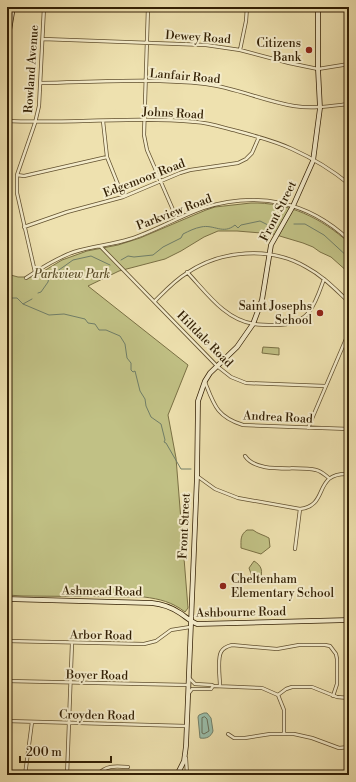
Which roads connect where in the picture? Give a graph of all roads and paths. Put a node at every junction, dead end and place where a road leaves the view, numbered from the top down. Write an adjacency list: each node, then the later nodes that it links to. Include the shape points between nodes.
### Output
1 (13, 7): 7 (street)
2 (44, 7): 6 (street, Rowland Avenue)
3 (148, 7): 8 (street)
4 (246, 7): 9 (street)
5 (318, 7): 11 (street, Front Street)
6 (43, 39): 8 (street, Dewey Road); 13 (street, Rowland Avenue)
7 (7, 43)
8 (146, 43): 9 (street, Dewey Road, via 206,45); 12 (street)
9 (240, 50): 11 (street, Dewey Road)
10 (349, 64): 11 (street, Dewey Road)
11 (318, 69): 15 (street, Front Street)
12 (145, 81): 13 (street, Lanfair Road); 15 (street, Lanfair Road, via 209,84 295,106); 16 (street)
13 (41, 83): 19 (street, Rowland Avenue, via 40,106)
14 (349, 104): 15 (street, Lanfair Road)
15 (320, 108): 22 (street, Front Street)
16 (144, 120): 18 (street, Johns Road); 20 (street, Johns Road, via 196,122); 24 (street, via 145,143)
17 (7, 121): 19 (street, Johns Road)
18 (103, 121): 19 (street, Johns Road); 21 (street)
19 (35, 123): 23 (street, Rowland Avenue)
20 (258, 137): 22 (street, Johns Road, via 292,149); 24 (street, Edgemoor Road, via 252,153 242,161 190,170)
21 (106, 157): 23 (street, via 24,176); 26 (street)
22 (313, 161): 25 (street, Johns Road, via 331,170); 27 (street, Front Street)
23 (17, 175): 29 (street, Rowland Avenue)
24 (160, 181): 26 (street, Edgemoor Road); 28 (street)
25 (349, 184)
26 (123, 197): 29 (street, Edgemoor Road)
27 (293, 206): 28 (street, Parkview Road, via 271,201 247,201 211,206); 30 (street, Parkview Road, via 320,216); 32 (street, Front Street)
28 (177, 219): 31 (street, Parkview Road, via 145,234)
29 (24, 227): 33 (street, Rowland Avenue)
30 (349, 240)
31 (99, 246): 33 (street, Parkview Road, via 66,255); 37 (street, Hilldale Road)
32 (269, 253): 34 (street, via 223,257); 36 (street, via 304,266); 39 (street, Front Street, via 262,300)
33 (35, 272): 35 (street, Parkview Road)
34 (187, 272): 37 (street); 39 (street, via 225,311)
35 (26, 278)
36 (325, 279): 38 (street); 39 (street, via 309,313 300,319 280,325)
37 (155, 301): 41 (street, Hilldale Road)
38 (349, 302)
39 (253, 324): 41 (street, Front Street, via 236,347)
40 (349, 332): 43 (street)
41 (217, 366): 42 (street, Front Street); 43 (street, Hilldale Road, via 231,377 246,383)
42 (205, 381): 44 (street, Andrea Road, via 216,408 230,421 243,425); 48 (street, Front Street, via 198,401)
43 (325, 386): 44 (street)
44 (308, 428): 45 (street, Andrea Road)
45 (349, 429)
46 (245, 456): 49 (street, via 248,461 268,467 315,470)
47 (349, 474): 49 (street, via 335,474)
48 (197, 476): 50 (street, via 215,489 238,498); 54 (street, Front Street)
49 (329, 478): 50 (street, via 316,501)
50 (300, 509): 51 (street)
51 (296, 549)
52 (7, 599): 54 (street, Ashmead Road, via 152,603 164,605)
53 (349, 620): 54 (street, Ashbourne Road, via 203,624)
54 (191, 621): 55 (street, Ashbourne Road)
55 (190, 627): 57 (street, Arbor Road, via 171,630 148,644); 58 (street, Ashbourne Road)
56 (7, 641): 57 (street, Arbor Road)
57 (72, 643): 60 (street)
58 (188, 677): 61 (street, Ashbourne Road); 62 (street, via 195,684)
59 (7, 681): 60 (street, Boyer Road)
60 (71, 684): 61 (street, Boyer Road); 70 (street)
61 (188, 685): 66 (street, Ashbourne Road)
62 (214, 686): 63 (street); 66 (street, via 192,689)
63 (220, 686): 64 (street, via 262,688); 65 (street, via 221,652 226,647 232,645 277,649 299,645 325,645 333,649 337,659)
64 (278, 695): 65 (street, via 286,689 312,687); 73 (street, via 284,710)
65 (333, 696): 67 (street)
66 (187, 697): 71 (street, Ashbourne Road)
67 (349, 698)
68 (7, 721): 69 (street, Croyden Road)
69 (32, 722): 70 (street, Croyden Road); 78 (street)
70 (69, 724): 71 (street, Croyden Road); 79 (street)
71 (186, 726): 75 (street, Ashbourne Road)
72 (228, 734): 73 (street, via 234,738 245,738)
73 (284, 734): 74 (street, via 312,738 339,748)
74 (349, 747)
75 (185, 751): 77 (street, Ashbourne Road, via 184,761); 81 (street)
76 (128, 767): 80 (street, via 109,766)
77 (178, 773): 81 (street)
78 (25, 775)
79 (67, 775)
80 (97, 775)
81 (186, 775)

